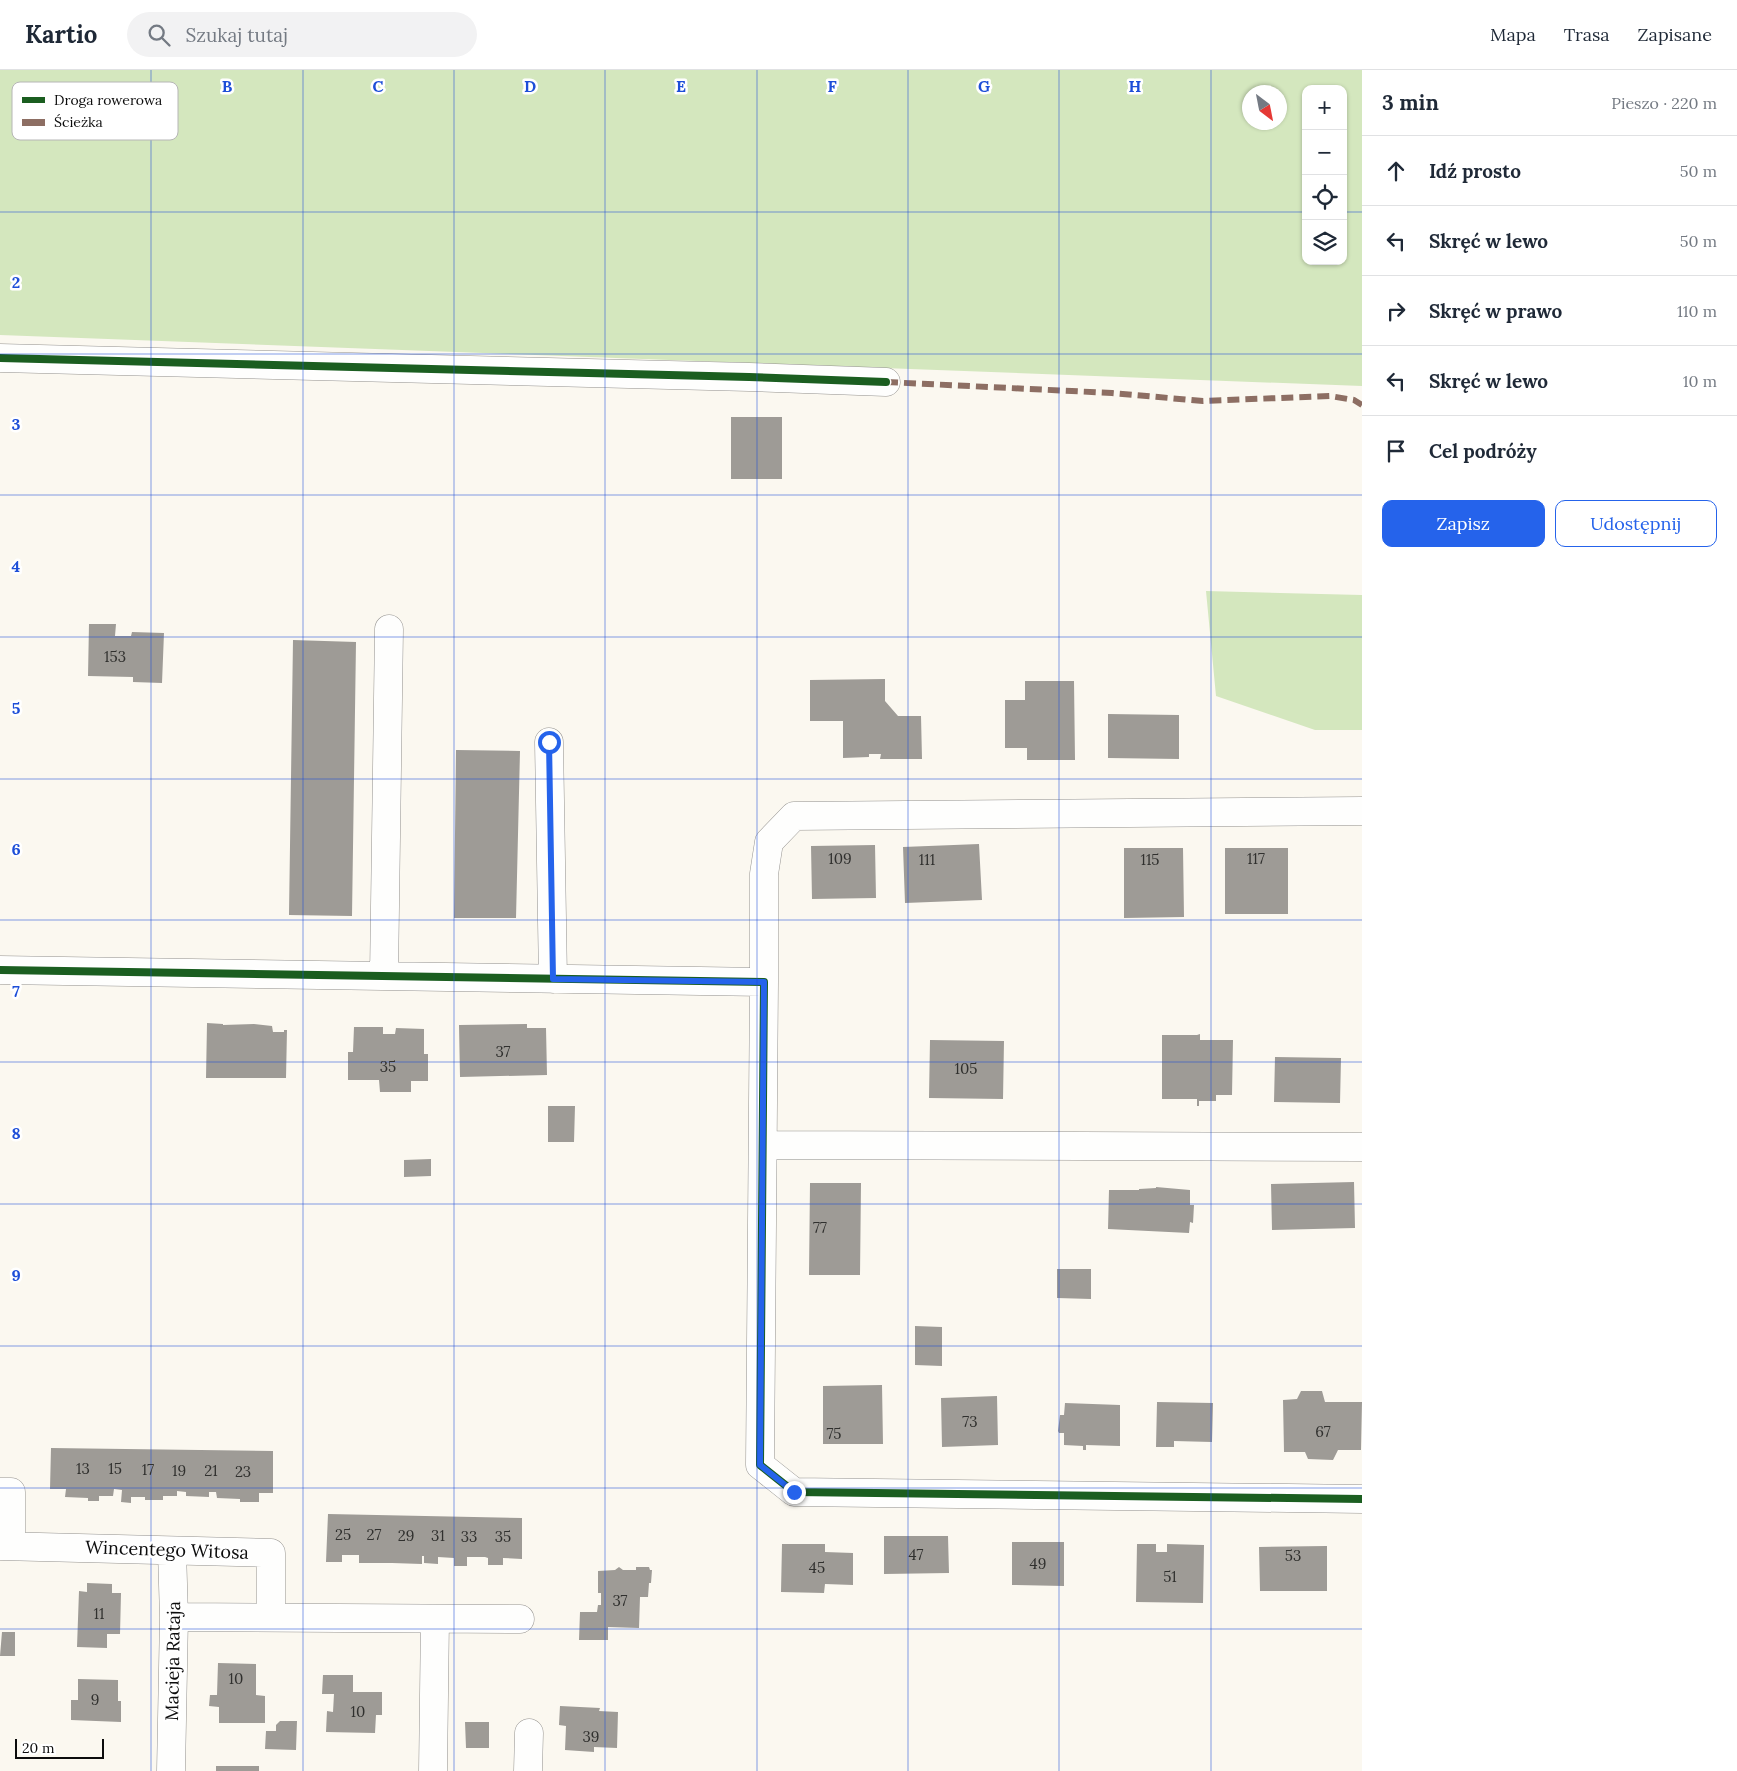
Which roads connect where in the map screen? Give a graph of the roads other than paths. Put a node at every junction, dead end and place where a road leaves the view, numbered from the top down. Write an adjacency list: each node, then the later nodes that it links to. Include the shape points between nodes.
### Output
1 (0, 358): 2 (street)
2 (886, 382)
3 (389, 629): 7 (street)
4 (549, 742): 8 (street)
5 (1362, 810): 9 (street, via 794,816 769,842 764,874)
6 (0, 970): 7 (street)
7 (384, 976): 8 (street)
8 (553, 979): 9 (street)
9 (764, 982): 10 (street)
10 (764, 1144): 11 (street); 13 (street, via 760,1465 794,1492)
11 (1362, 1148)
12 (0, 1492): 14 (street, via 11,1492)
13 (1362, 1498)
14 (6, 1546): 15 (street, Wincentego Witosa)
15 (172, 1551): 16 (street, Macieja Rataja); 17 (street, Wincentego Witosa, via 271,1553)
16 (174, 1617): 17 (street); 21 (street, Macieja Rataja)
17 (271, 1617): 18 (street)
18 (435, 1619): 19 (street); 22 (street)
19 (520, 1619)
20 (529, 1733): 23 (street)
21 (171, 1771)
22 (433, 1771)
23 (528, 1771)

